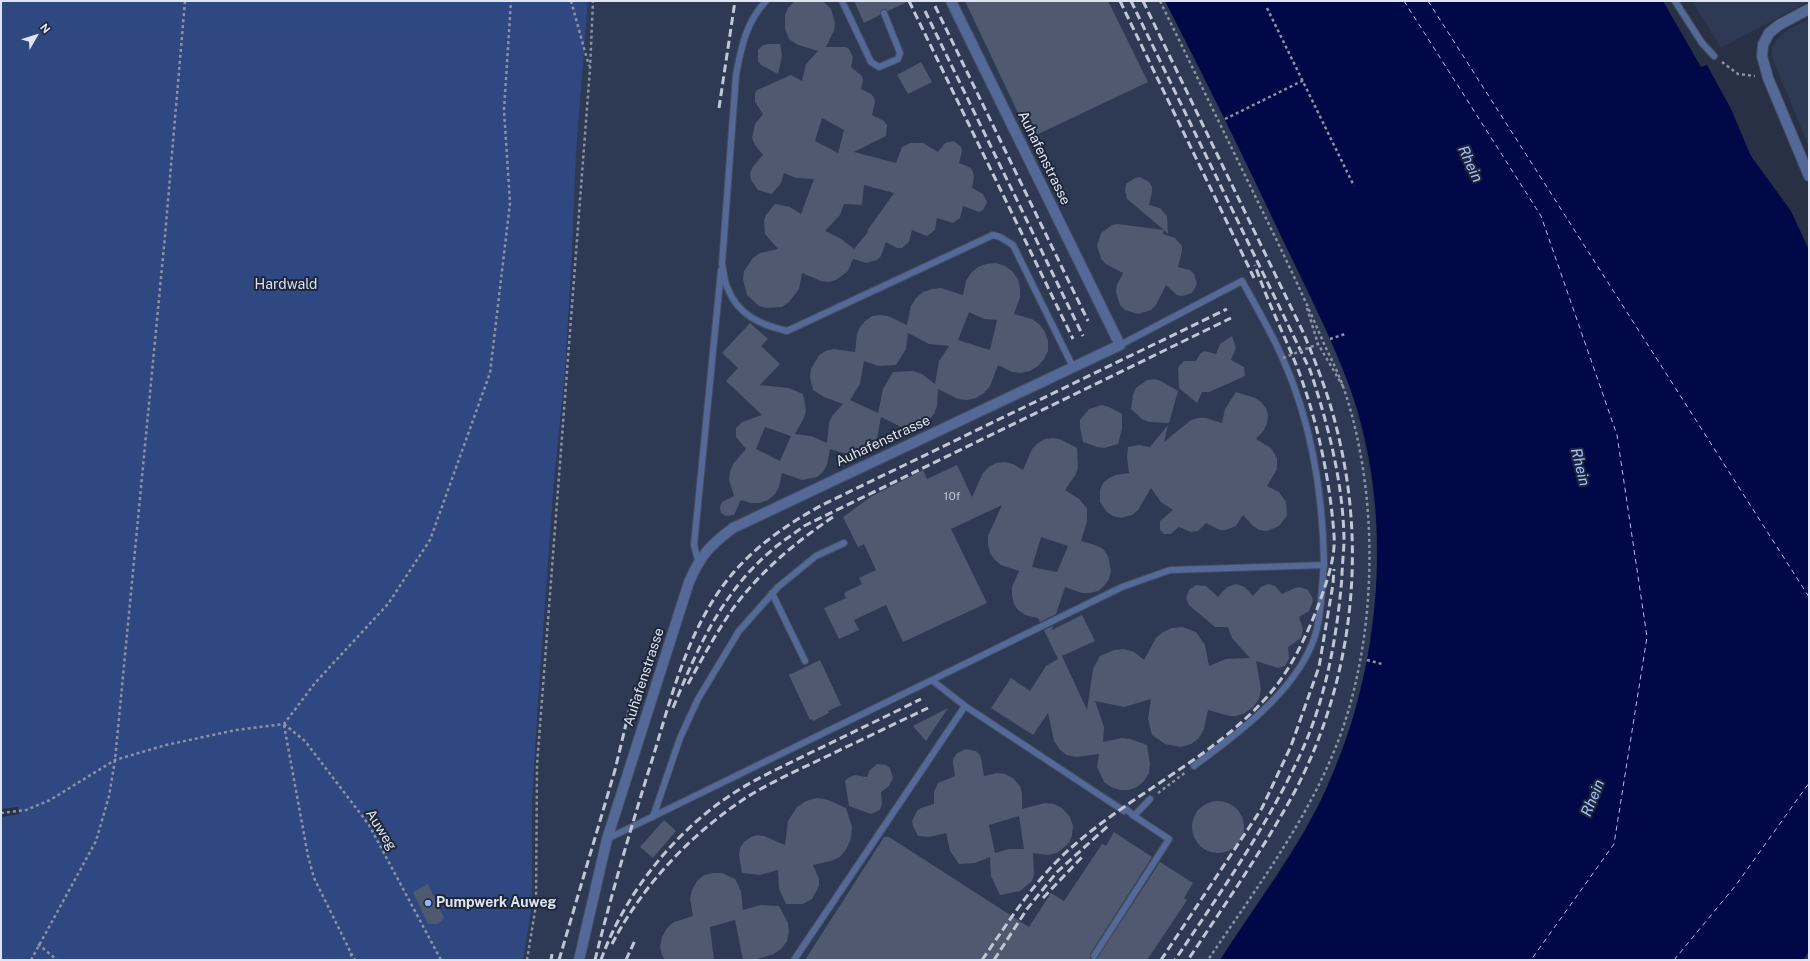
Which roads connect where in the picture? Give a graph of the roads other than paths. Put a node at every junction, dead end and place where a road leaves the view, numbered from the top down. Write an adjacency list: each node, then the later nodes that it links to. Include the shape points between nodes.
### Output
1 (766, 1): 9 (lane, via 749,24 736,75)
2 (842, 1): 6 (lane, via 871,62 879,67 898,59 900,53)
3 (951, 1): 10 (street, Auhafenstrasse)
4 (1675, 1): 7 (lane, via 1702,43)
5 (1809, 9): 8 (street, via 1768,33 1762,56 1768,78)
6 (884, 13)
7 (1714, 56)
8 (1809, 176)
9 (722, 264): 11 (lane, via 728,289 738,306 753,320 787,331 993,235 1000,236 1013,246); 13 (lane, via 694,545)
10 (1120, 344): 11 (street, Auhafenstrasse); 14 (lane, via 1242,280 1283,358 1301,404 1319,485)
11 (1073, 367): 13 (street, Auhafenstrasse, via 733,528 713,542)
12 (844, 543): 15 (lane, via 816,556)
13 (698, 561): 23 (street, Auhafenstrasse, via 689,582)
14 (1324, 565): 17 (lane, via 1170,570 1122,587); 19 (lane, via 1317,626 1303,663 1277,695 1237,735)
15 (772, 593): 16 (lane); 22 (lane, via 740,631 698,699 680,738)
16 (805, 661)
17 (933, 681): 18 (lane); 22 (lane)
18 (965, 706): 21 (lane); 26 (lane)
19 (1194, 766)
20 (1150, 799): 21 (lane)
21 (1134, 816): 24 (lane, via 1169,839)
22 (653, 817): 23 (lane)
23 (607, 839): 25 (street, Auhafenstrasse)
24 (1094, 956)
25 (579, 960)
26 (794, 960)

